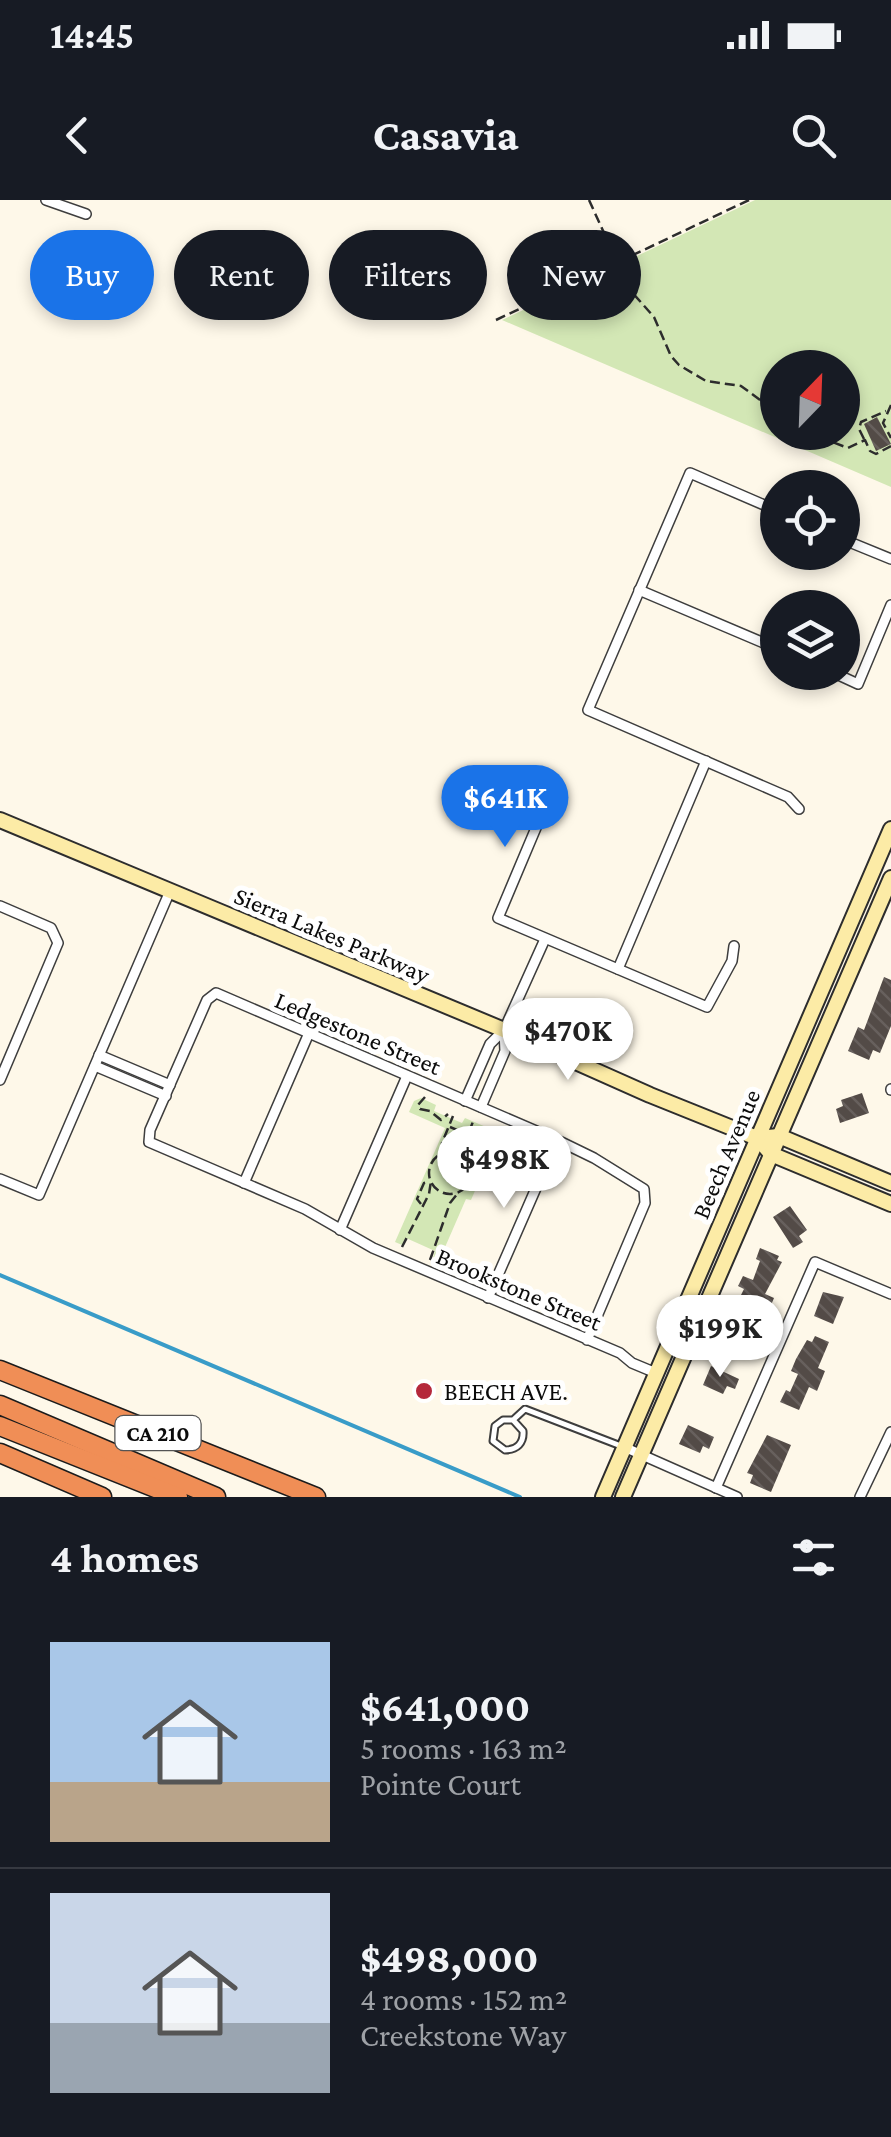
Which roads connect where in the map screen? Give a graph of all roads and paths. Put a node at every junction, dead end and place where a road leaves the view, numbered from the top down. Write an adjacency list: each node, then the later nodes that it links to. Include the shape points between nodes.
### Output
1 (46, 200): 4 (street)
2 (589, 200): 5 (path)
3 (750, 200): 6 (path)
4 (86, 214)
5 (602, 230)
6 (641, 251)
7 (641, 303): 10 (path, via 678,366 741,386)
8 (507, 315): 9 (path)
9 (496, 320)
10 (760, 400)
11 (891, 405): 12 (path)
12 (886, 411): 13 (path); 14 (path, via 861,422)
13 (888, 436)
14 (864, 440): 15 (path); 16 (path, via 876,454)
15 (860, 442)
16 (891, 446)
17 (760, 503): 20 (street, via 690,474)
18 (860, 546): 19 (street)
19 (891, 559)
20 (639, 590): 23 (street); 25 (street, via 588,710)
21 (891, 605): 22 (street)
22 (888, 619): 24 (street)
23 (760, 641)
24 (860, 680)
25 (706, 761): 27 (street, via 788,796); 35 (street)
26 (549, 798): 33 (street, via 498,918)
27 (799, 808)
28 (0, 820): 31 (main road, Sierra Lakes Parkway)
29 (891, 829): 53 (main road, Beech Avenue)
30 (891, 878): 52 (main road, Beech Avenue)
31 (170, 892): 36 (main road, Sierra Lakes Parkway); 38 (street)
32 (0, 906): 41 (street, via 51,928 58,943)
33 (544, 938): 35 (street); 36 (street)
34 (734, 946): 35 (street, via 707,1008)
35 (618, 969)
36 (504, 1030): 44 (street, via 490,1044); 47 (street, via 505,1051); 53 (main road, Sierra Lakes Parkway)
37 (309, 1034): 40 (street, Ledgestone Street); 42 (street, Ledgestone Street, via 216,994 207,1000); 61 (street)
38 (100, 1055): 39 (street); 42 (street)
39 (95, 1066): 42 (street); 59 (street, via 39,1194)
40 (407, 1076): 44 (street, Ledgestone Street); 70 (street)
41 (0, 1080)
42 (168, 1091): 61 (street, Brookstone Street, via 149,1142)
43 (425, 1098): 45 (path)
44 (465, 1101): 47 (street, Ledgestone Street)
45 (418, 1104): 46 (path); 49 (path, via 438,1120 450,1115)
46 (412, 1105)
47 (480, 1108): 54 (street, Ledgestone Street)
48 (474, 1119): 55 (path, via 470,1134)
49 (448, 1126): 51 (path); 56 (path)
50 (492, 1126): 55 (path)
51 (462, 1132)
52 (780, 1136): 53 (main road, Sierra Lakes Parkway); 57 (main road, Beech Avenue); 62 (main road, Sierra Lakes Parkway)
53 (757, 1138): 57 (main road, Sierra Lakes Parkway); 77 (main road, Beech Avenue)
54 (556, 1140): 74 (street); 75 (street, Ledgestone Street, via 644,1189 645,1202)
55 (486, 1142): 58 (path)
56 (446, 1152): 58 (path); 60 (path, via 432,1162)
57 (771, 1154): 69 (main road, Sierra Lakes Parkway); 84 (main road, Beech Avenue)
58 (468, 1162): 64 (path, via 469,1182)
59 (0, 1179)
60 (430, 1181): 63 (path); 66 (path); 68 (path, via 417,1197)
61 (244, 1183): 70 (street, Brookstone Street)
62 (891, 1183)
63 (439, 1191): 65 (path); 66 (path)
64 (458, 1192): 65 (path); 67 (path)
65 (445, 1193): 67 (path)
66 (428, 1194): 68 (path)
67 (450, 1203): 72 (path)
68 (421, 1204): 71 (path)
69 (891, 1204)
70 (340, 1230): 74 (street, Brookstone Street)
71 (402, 1248)
72 (430, 1260)
73 (891, 1294): 85 (street, via 816,1262)
74 (488, 1298): 75 (street, Brookstone Street)
75 (587, 1340): 77 (street, Brookstone Street)
76 (0, 1370): 89 (highway, CA 210)
77 (656, 1373): 82 (main road, Beech Avenue)
78 (0, 1405): 88 (highway)
79 (513, 1420): 79 (lane, via 493,1431 505,1450 522,1441); 82 (lane, via 525,1409)
80 (0, 1426): 87 (highway)
81 (890, 1431): 93 (street)
82 (624, 1447): 84 (street); 90 (main road, Beech Avenue)
83 (0, 1453): 86 (highway)
84 (642, 1455): 85 (street); 91 (main road, Beech Avenue)
85 (716, 1488): 92 (street)
86 (102, 1497)
87 (178, 1497)
88 (216, 1497)
89 (316, 1497)
90 (603, 1497)
91 (624, 1497)
92 (738, 1497)
93 (860, 1497)

